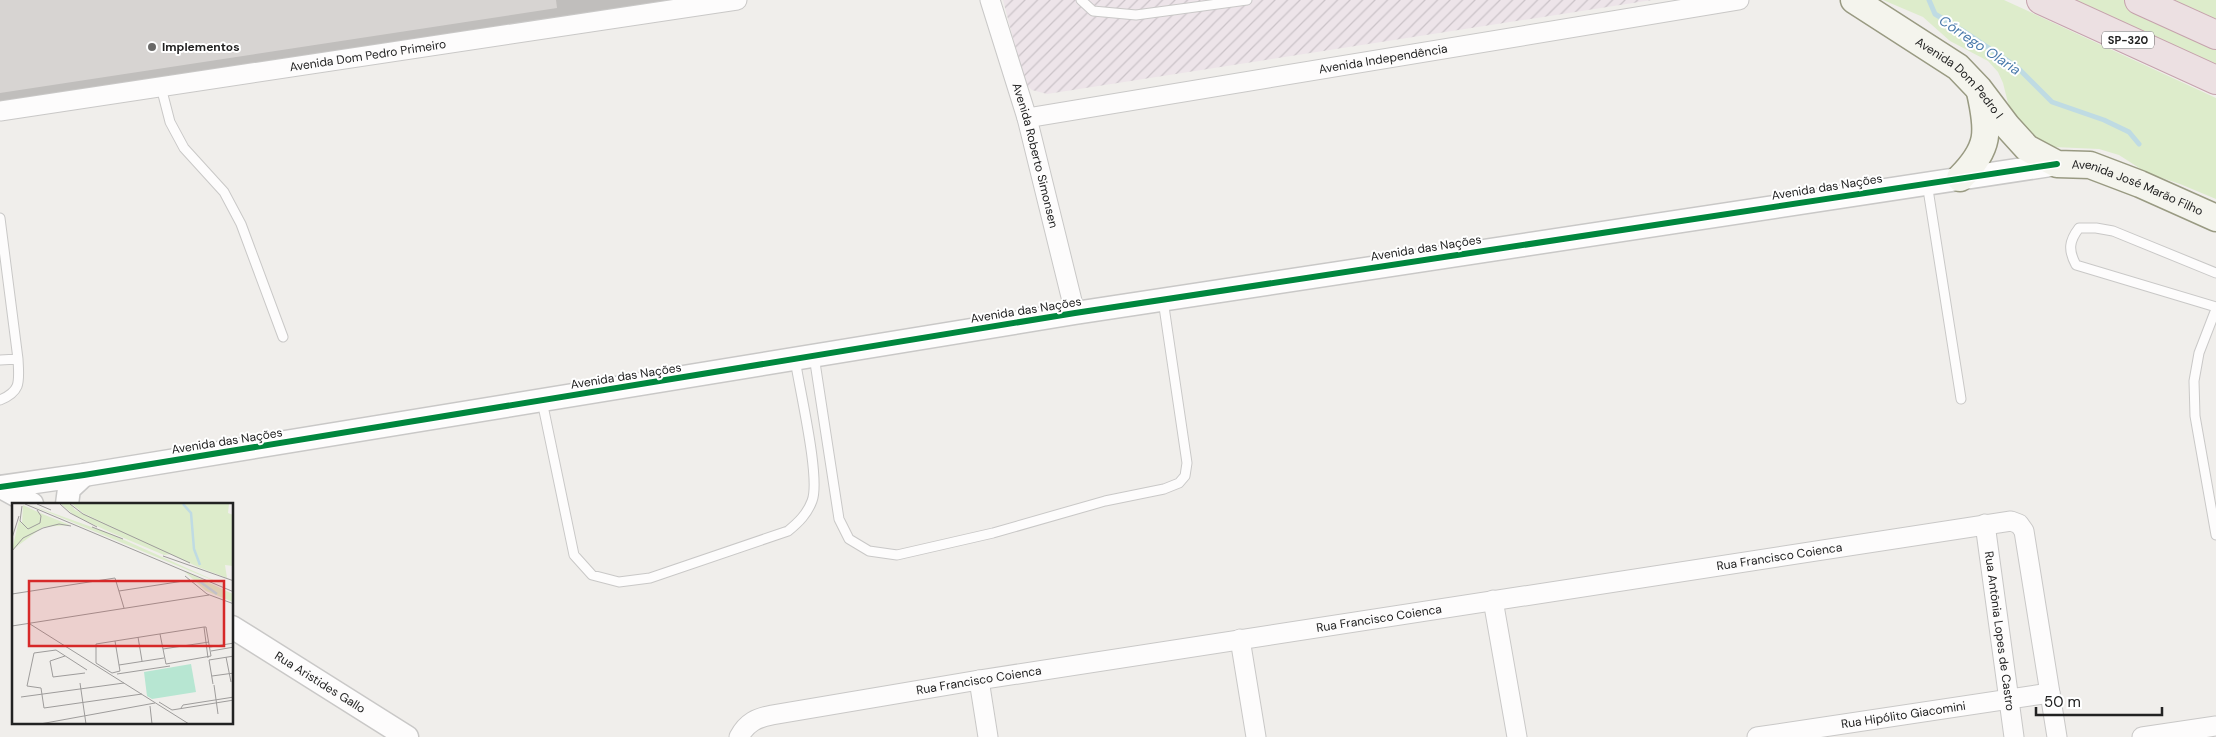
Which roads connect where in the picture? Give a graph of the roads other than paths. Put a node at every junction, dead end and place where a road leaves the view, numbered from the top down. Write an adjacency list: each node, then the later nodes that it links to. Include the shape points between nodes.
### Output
1 (738, 0): 11 (street, Avenida Dom Pedro Primeiro)
2 (990, 0): 14 (street, Avenida Roberto Simonsen)
3 (1081, 0): 4 (lane, via 1093,11 1136,15)
4 (1247, 0)
5 (1739, 0): 14 (street, Avenida Independência)
6 (1854, 0): 12 (main road, Avenida Dom Pedro I, via 1958,67)
7 (2041, 0): 10 (highway, SP-320)
8 (2139, 0): 9 (highway)
9 (2216, 35)
10 (2216, 80)
11 (161, 87): 13 (street, Avenida Dom Pedro Primeiro); 24 (lane, via 170,122 184,148 224,192 241,224)
12 (1979, 89): 15 (main road, Avenida Dom Pedro I, via 2027,148); 16 (main road, via 1986,120 1984,146)
13 (0, 111)
14 (1027, 118): 23 (street, Avenida Roberto Simonsen)
15 (2057, 164): 16 (street, Avenida das Nações); 19 (main road, Avenida José Marão Filho, via 2090,165)
16 (1960, 178): 17 (street, Avenida das Nações)
17 (1927, 182): 21 (street, Avenida das Nações); 28 (lane)
18 (0, 218): 27 (lane)
19 (2216, 218)
20 (2216, 273): 22 (lane, via 2113,231 2079,228 2069,245 2076,265)
21 (1163, 300): 23 (street, Avenida das Nações); 25 (lane, via 1187,463 1186,476 1179,483 897,555 869,551 849,539 839,520)
22 (2216, 308): 36 (lane, via 2199,353 2194,382 2195,416)
23 (1075, 313): 25 (street, Avenida das Nações)
24 (283, 337)
25 (804, 358): 30 (street, Avenida das Nações); 30 (lane, via 814,474 813,499 804,517 788,531 650,578 619,582 592,575 574,555)
26 (0, 360): 27 (lane)
27 (18, 360): 29 (lane, via 19,383 12,395)
28 (1961, 399)
29 (0, 400)
30 (542, 401): 31 (street, Avenida das Nações)
31 (84, 475): 32 (street, Avenida das Nações); 34 (street, via 69,489)
32 (1, 487): 33 (street)
33 (30, 503)
34 (68, 503)
35 (1985, 524): 37 (street, Rua Francisco Coienca); 41 (street, Rua Francisco Coienca, via 2011,521 2024,531); 42 (street, Rua Antônia Lopes de Castro)
36 (2216, 535)
37 (1493, 600): 39 (street, Rua Francisco Coienca); 48 (street)
38 (234, 628): 45 (street, Rua Aristides Gallo)
39 (1240, 639): 40 (street, Rua Francisco Coienca); 47 (street)
40 (979, 680): 44 (street, Rua Francisco Coienca, via 772,714 756,718); 46 (street)
41 (2050, 693): 42 (street, Rua Hipólito Giacomini); 51 (street)
42 (2009, 700): 49 (street, Rua Hipólito Giacomini); 50 (street, Rua Antônia Lopes de Castro)
43 (2216, 726): 52 (street)
44 (742, 732)
45 (407, 737)
46 (988, 737)
47 (1256, 737)
48 (1517, 737)
49 (1757, 737)
50 (2014, 737)
51 (2057, 737)
52 (2142, 737)

